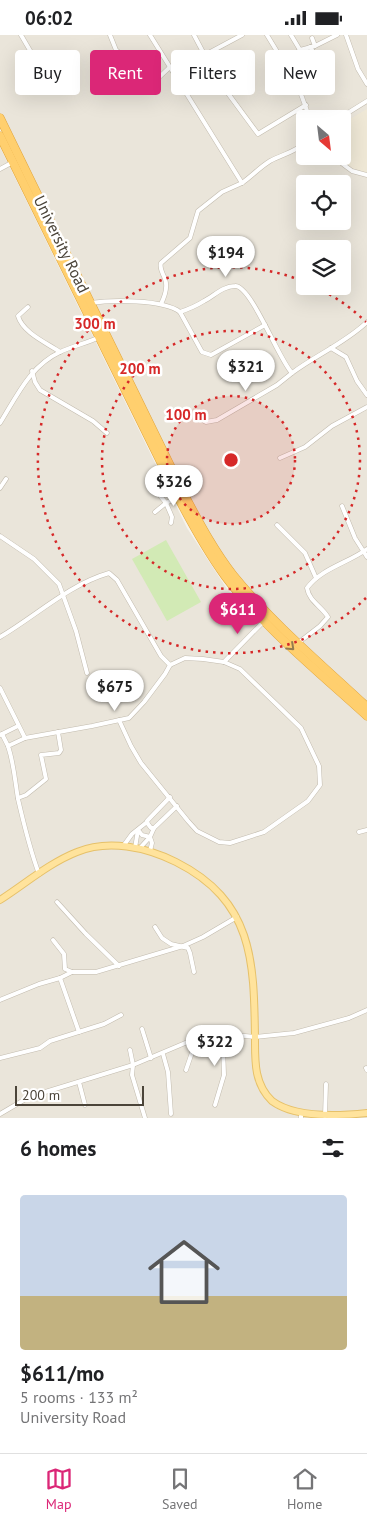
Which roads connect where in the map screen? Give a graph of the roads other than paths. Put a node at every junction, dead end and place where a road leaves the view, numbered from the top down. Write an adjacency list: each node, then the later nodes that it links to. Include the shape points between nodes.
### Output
1 (21, 35): 12 (street)
2 (110, 35): 13 (street)
3 (150, 35): 19 (street)
4 (194, 35): 14 (street)
5 (242, 35): 15 (street)
6 (267, 35): 16 (street)
7 (291, 35): 17 (street)
8 (336, 35): 11 (street)
9 (346, 35): 21 (street)
10 (312, 38): 11 (street)
11 (313, 47): 17 (street); 18 (street)
12 (30, 50)
13 (116, 50)
14 (202, 50)
15 (212, 50)
16 (277, 50)
17 (300, 50)
18 (314, 50)
19 (170, 67): 20 (street)
20 (161, 75)
21 (367, 84)
22 (187, 95): 36 (street)
23 (229, 95): 26 (street, via 258,134)
24 (302, 95): 26 (street)
25 (367, 101): 28 (street)
26 (306, 105): 27 (street)
27 (307, 110)
28 (351, 111)
29 (0, 118): 37 (highway, University Road)
30 (0, 136): 32 (highway, University Road)
31 (296, 150): 36 (street, via 272,160)
32 (13, 162): 34 (street); 38 (highway, University Road)
33 (344, 165): 35 (street)
34 (0, 169)
35 (367, 175)
36 (242, 183): 39 (street, via 222,192 198,211 190,238 161,263 167,284)
37 (91, 303): 38 (street); 39 (street); 44 (highway, University Road)
38 (82, 304): 44 (highway, University Road)
39 (161, 304): 41 (street)
40 (28, 307): 46 (street, via 18,315 20,321)
41 (180, 312): 43 (street, via 236,285 242,288); 43 (street, via 202,352 211,355)
42 (367, 322): 45 (street)
43 (265, 325): 48 (street, via 278,354)
44 (103, 337): 46 (street); 58 (highway, University Road); 71 (highway, University Road, via 202,529 238,581)
45 (331, 348): 48 (street); 49 (street, via 346,357)
46 (60, 352): 47 (street)
47 (32, 371): 52 (street); 53 (street, via 40,390 93,421)
48 (292, 373): 51 (street, via 218,420 206,423)
49 (367, 395)
50 (367, 407): 54 (street, via 332,425 305,447)
51 (199, 418)
52 (0, 423)
53 (107, 433)
54 (280, 458)
55 (6, 479): 56 (street)
56 (0, 488)
57 (161, 497): 59 (street)
58 (178, 497): 59 (street); 69 (highway, University Road, via 196,532 226,577)
59 (166, 503): 61 (street); 62 (street)
60 (342, 507): 66 (street)
61 (155, 512)
62 (171, 523)
63 (277, 525): 67 (street, via 305,553)
64 (0, 536): 68 (street, via 54,577)
65 (367, 549): 66 (street)
66 (366, 554): 67 (street)
67 (316, 578): 71 (street, via 306,588 328,617)
68 (63, 595): 70 (street); 73 (street, via 86,581 110,573); 75 (street)
69 (265, 620): 72 (street); 74 (highway, University Road, one-way to 74)
70 (0, 637)
71 (298, 643): 74 (highway, University Road)
72 (224, 662): 73 (street, via 184,658); 87 (street, via 240,669 300,728 319,766 320,785 308,801 264,832 230,843 219,842 196,831)
73 (170, 665): 79 (street, via 136,713)
74 (316, 665): 77 (highway, University Road); 78 (highway, University Road)
75 (87, 673)
76 (1, 691): 80 (street)
77 (367, 707)
78 (367, 716)
79 (119, 720): 81 (street); 85 (street, via 141,763)
80 (18, 726): 82 (street); 83 (street)
81 (58, 732): 83 (street); 86 (street, via 59,753 40,755 46,779)
82 (1, 735): 84 (street)
83 (24, 738): 84 (street)
84 (8, 747): 86 (street)
85 (170, 797): 87 (street); 88 (street)
86 (18, 798): 97 (street)
87 (177, 806): 89 (street)
88 (147, 823): 89 (street); 90 (street)
89 (154, 828): 93 (street)
90 (138, 830): 93 (street); 94 (street); 95 (street)
91 (367, 830): 92 (street)
92 (359, 833)
93 (150, 837): 95 (street); 96 (street)
94 (124, 845): 95 (main road); 97 (main road, via 97,846 78,851)
95 (137, 848): 96 (main road)
96 (150, 852): 100 (main road, via 204,877)
97 (39, 874): 98 (main road)
98 (0, 900)
99 (58, 902): 104 (street)
100 (237, 917): 103 (street); 114 (main road, via 251,957)
101 (155, 927): 103 (street, via 170,944)
102 (53, 940): 105 (street, via 64,953 65,969)
103 (183, 946): 104 (street); 106 (street, via 188,948)
104 (119, 966): 105 (street, via 96,972)
105 (72, 972): 107 (street)
106 (194, 972)
107 (60, 978): 108 (street); 112 (street)
108 (0, 1000)
109 (367, 1010): 114 (street, via 294,1033)
110 (121, 1015): 112 (street)
111 (142, 1029): 119 (street)
112 (79, 1032): 118 (street, via 50,1041 40,1048)
113 (227, 1033): 114 (street); 115 (street); 125 (street, via 223,1046 224,1075)
114 (255, 1037): 130 (main road, via 256,1074 266,1094 274,1103)
115 (197, 1039): 117 (street); 121 (street)
116 (130, 1050): 120 (street)
117 (163, 1054): 119 (street); 126 (street)
118 (0, 1058)
119 (151, 1058): 120 (street)
120 (133, 1065): 122 (street); 132 (street, via 132,1075)
121 (186, 1070)
122 (79, 1082): 124 (street); 128 (street, via 28,1097)
123 (326, 1084): 129 (street)
124 (84, 1105)
125 (215, 1105)
126 (172, 1113)
127 (367, 1113): 131 (main road)
128 (0, 1114)
129 (325, 1116): 130 (main road); 131 (main road)
130 (301, 1117)
131 (334, 1117)
132 (145, 1118)

